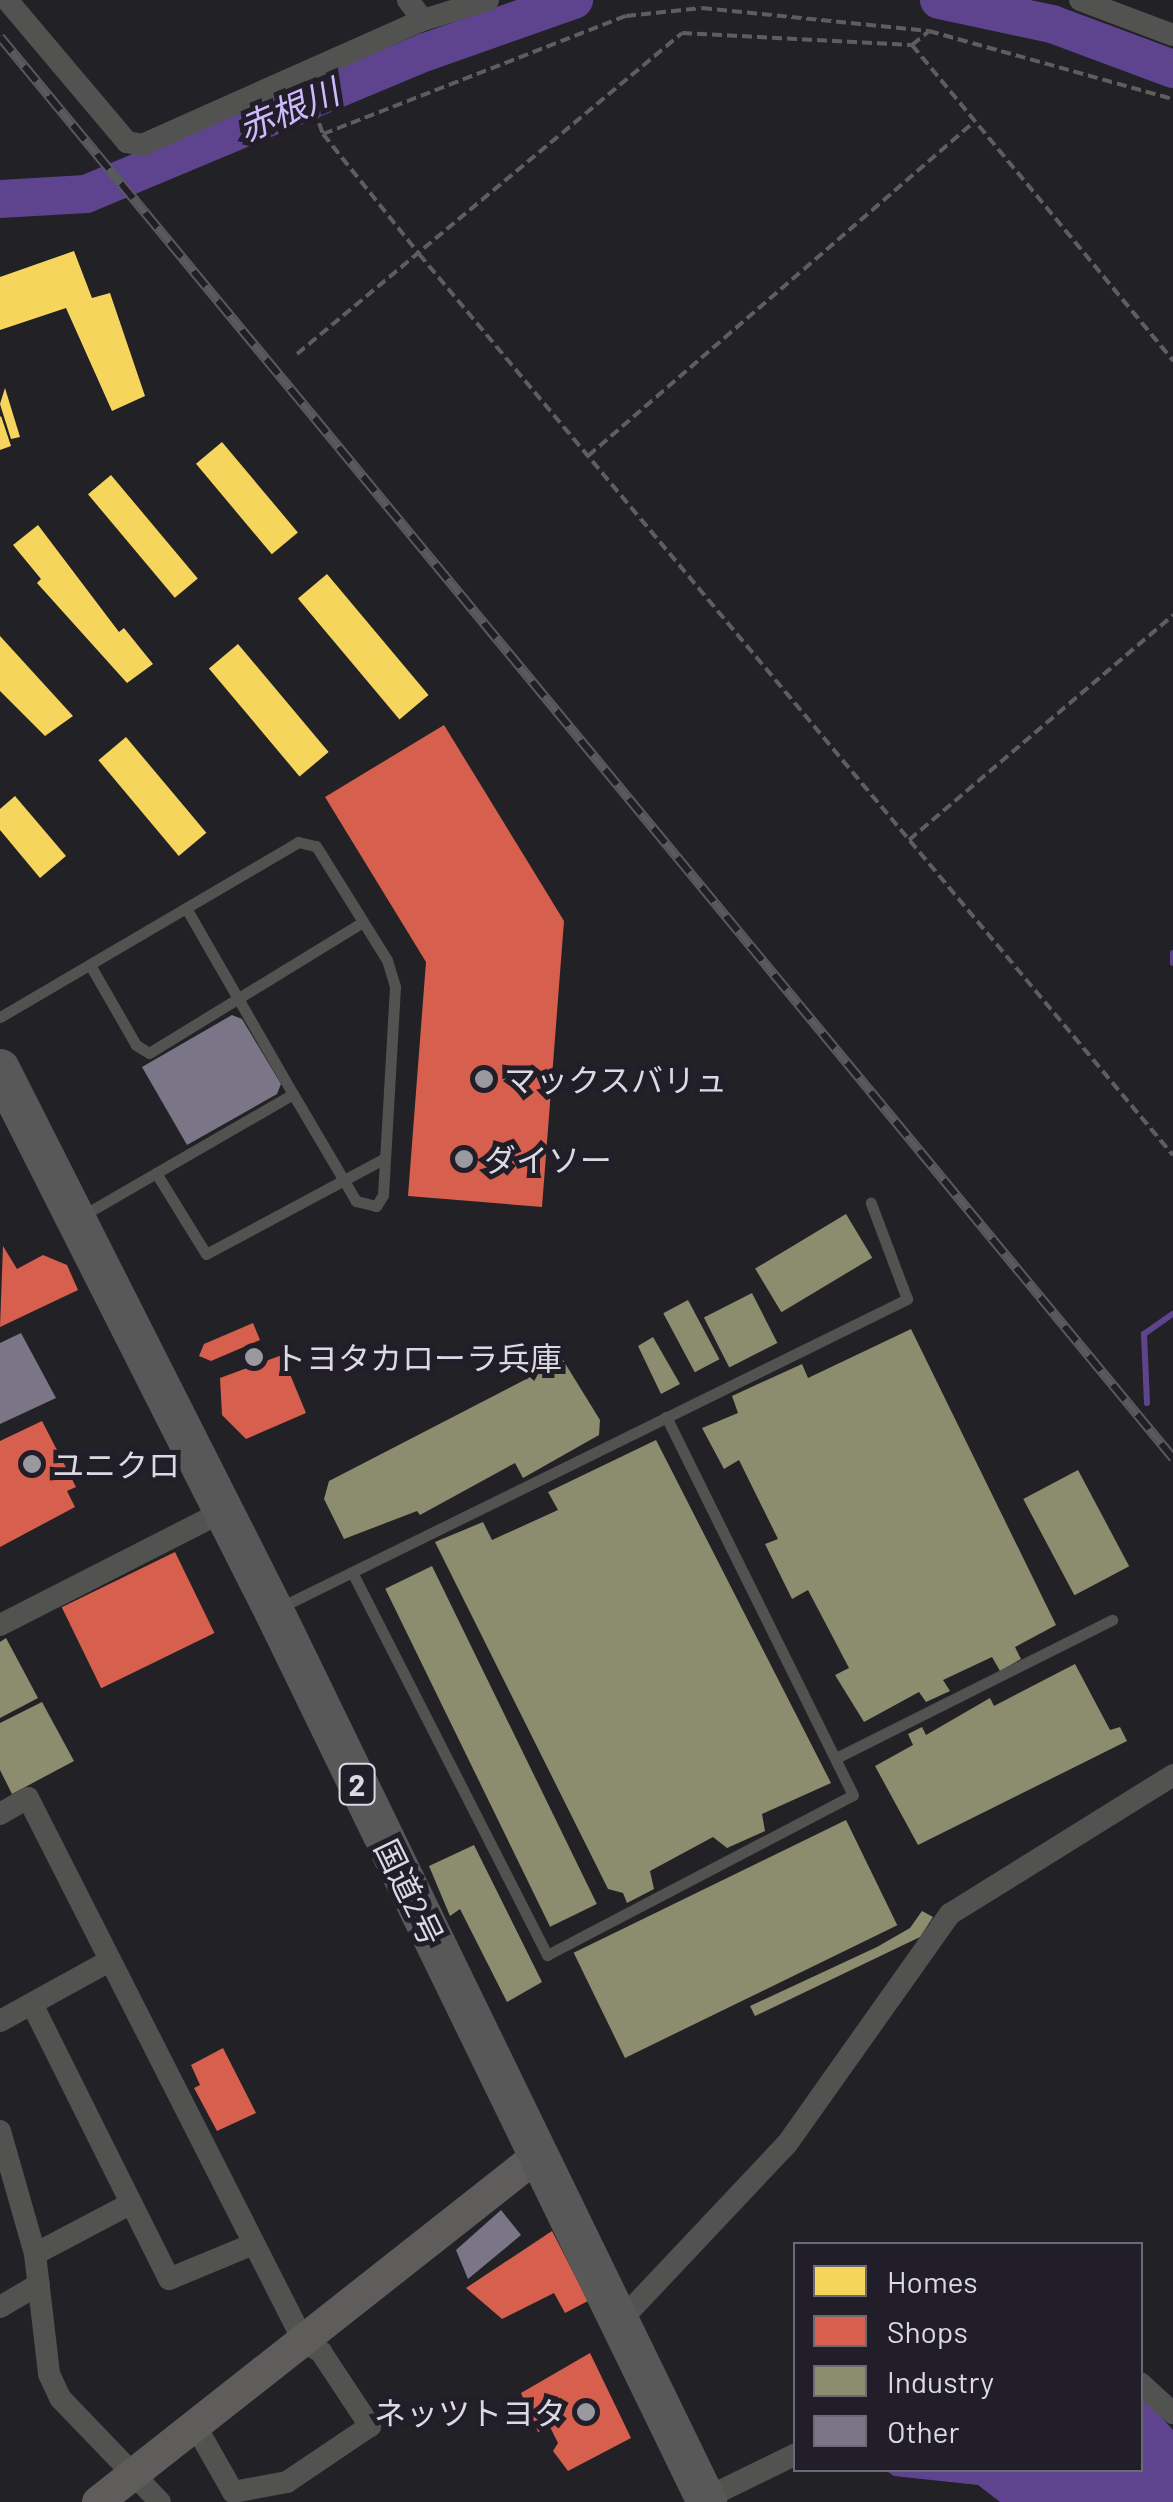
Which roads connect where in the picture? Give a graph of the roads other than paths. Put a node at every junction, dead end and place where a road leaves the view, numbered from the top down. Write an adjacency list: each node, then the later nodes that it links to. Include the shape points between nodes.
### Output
1 (8, 0): 5 (street, via 127,142 142,144)
2 (408, 0): 5 (street)
3 (488, 0): 5 (street)
4 (1080, 0): 6 (street)
5 (423, 20)
6 (1173, 35)
7 (186, 908): 8 (lane, via 308,841); 9 (lane); 10 (lane)
8 (363, 922): 10 (lane); 14 (lane, via 396,987)
9 (90, 965): 10 (lane, via 141,1052); 11 (lane)
10 (239, 999): 13 (lane)
11 (0, 1018)
12 (0, 1069): 18 (highway, 国道2号 / 2)
13 (293, 1094): 15 (lane); 16 (lane)
14 (385, 1158): 16 (lane); 16 (lane, via 376,1206 356,1201)
15 (156, 1173): 16 (lane, via 206,1254); 18 (lane)
16 (343, 1178)
17 (871, 1202): 19 (lane, via 907,1299)
18 (75, 1220): 20 (highway, 国道2号 / 2)
19 (666, 1417): 21 (lane); 25 (lane)
20 (222, 1512): 22 (highway, 国道2号 / 2); 24 (street)
21 (352, 1572): 22 (lane); 25 (lane, via 547,1955 853,1795)
22 (274, 1610): 32 (highway, 国道2号 / 2)
23 (1112, 1620): 25 (lane)
24 (0, 1625)
25 (836, 1758)
26 (1173, 1775): 38 (street, via 950,1914 787,2144)
27 (0, 1814): 28 (street, via 28,1798)
28 (109, 1961): 29 (street); 34 (street)
29 (32, 2004): 30 (street); 33 (street)
30 (0, 2021)
31 (0, 2131): 35 (street)
32 (538, 2156): 38 (highway, 国道2号 / 2); 39 (street)
33 (128, 2205): 34 (street, via 169,2280); 35 (street)
34 (251, 2245): 39 (street)
35 (35, 2254): 36 (street)
36 (39, 2284): 37 (street); 44 (street, via 49,2374 60,2398)
37 (0, 2307)
38 (620, 2321): 45 (highway, 国道2号 / 2)
39 (304, 2342): 42 (street); 42 (street, via 321,2352 370,2426 288,2482 233,2492)
40 (1143, 2386): 41 (street)
41 (1173, 2413)
42 (196, 2426): 44 (street)
43 (793, 2455): 45 (street)
44 (136, 2472): 46 (street); 47 (street)
45 (703, 2500)
46 (98, 2502)
47 (160, 2502)

